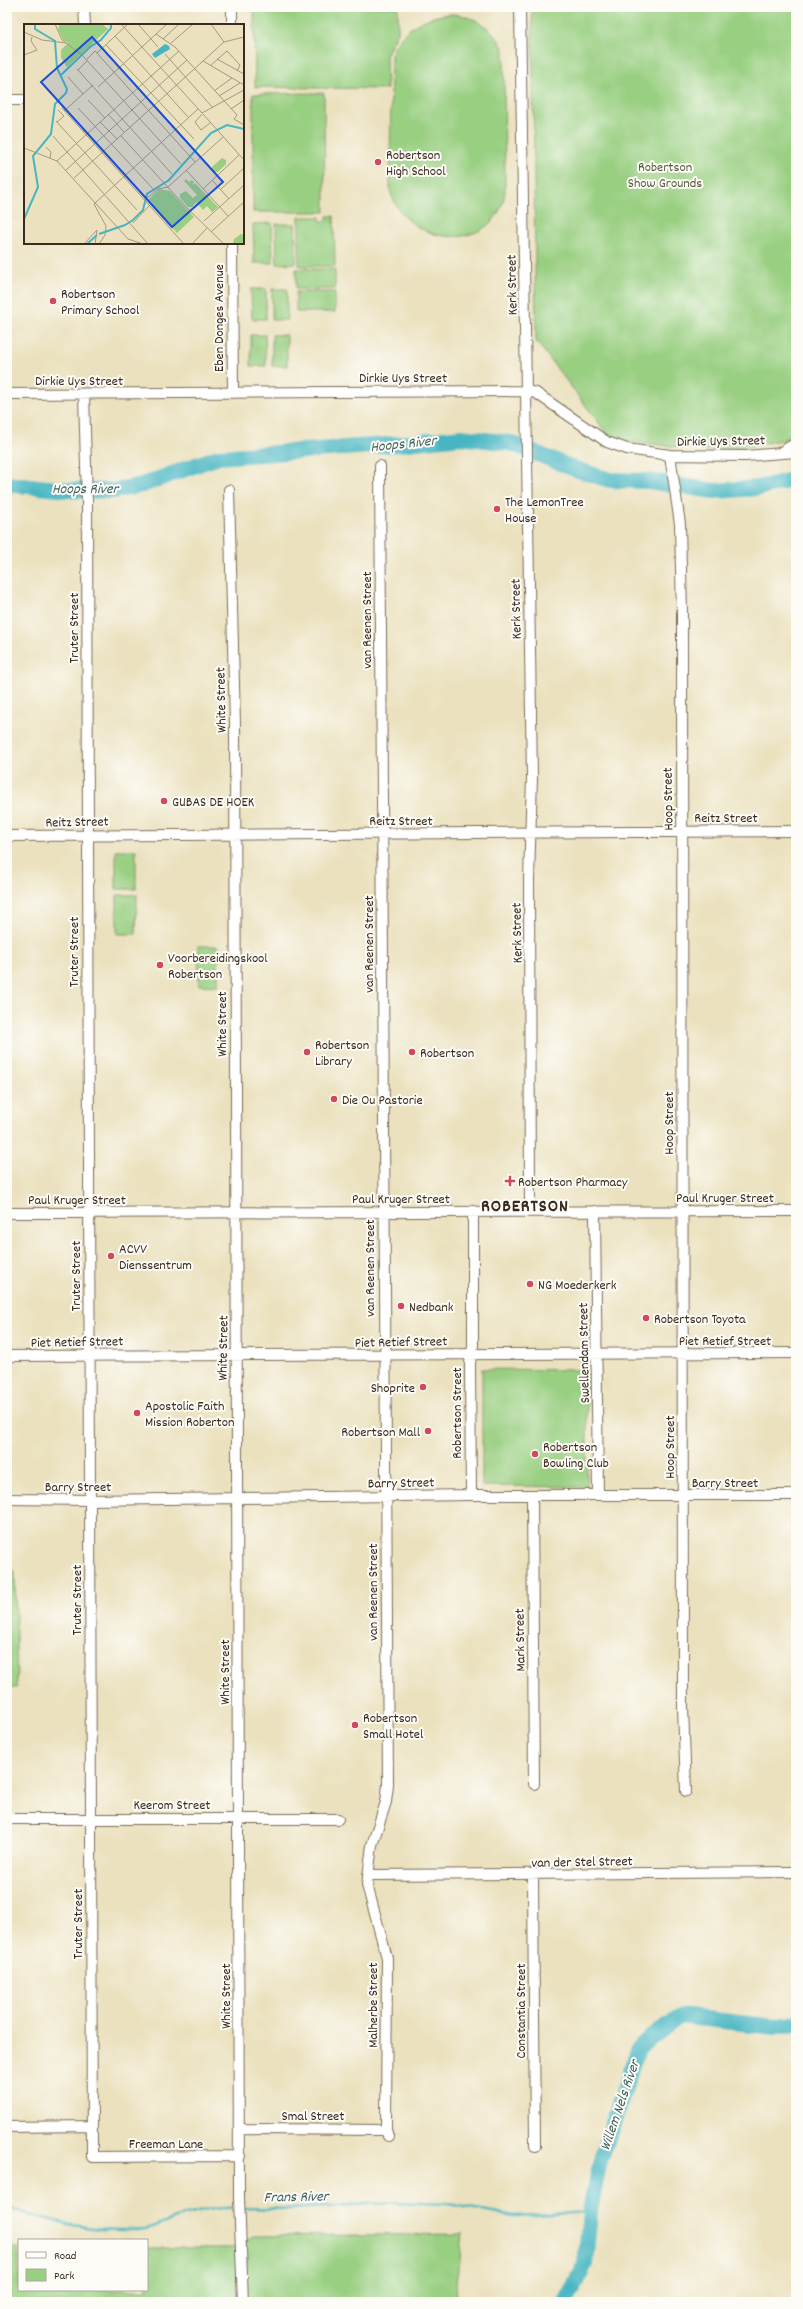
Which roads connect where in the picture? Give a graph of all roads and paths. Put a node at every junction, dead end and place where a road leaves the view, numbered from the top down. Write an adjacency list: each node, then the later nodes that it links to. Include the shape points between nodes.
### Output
1 (84, 7): 4 (street)
2 (232, 7): 5 (street)
3 (520, 7): 9 (street, Kerk Street)
4 (84, 24)
5 (232, 24)
6 (7, 100): 7 (street)
7 (24, 100)
8 (232, 244): 10 (street, Eben Donges Avenue)
9 (526, 391): 10 (street, Dirkie Uys Street); 16 (street, Dirkie Uys Street, via 536,393 615,446); 22 (street, Kerk Street)
10 (233, 393): 12 (street, Dirkie Uys Street)
11 (7, 394): 12 (street, Dirkie Uys Street)
12 (84, 394): 24 (street, Truter Street, via 87,484)
13 (796, 443): 14 (street, Dirkie Uys Street)
14 (781, 452): 15 (street, Dirkie Uys Street); 16 (street, Dirkie Uys Street, via 745,456)
15 (796, 452)
16 (670, 455): 19 (street, Hoop Street, via 680,524)
17 (380, 466): 23 (street, van Reenen Street)
18 (229, 490): 21 (street, White Street, via 235,724)
19 (682, 831): 20 (street, Reitz Street); 22 (street, Reitz Street); 29 (street, Hoop Street)
20 (796, 831)
21 (234, 833): 23 (street, Reitz Street); 24 (street, Reitz Street); 31 (street, White Street)
22 (531, 833): 23 (street, Reitz Street); 27 (street, Kerk Street)
23 (382, 834): 32 (street, van Reenen Street)
24 (88, 835): 25 (street, Reitz Street); 34 (street, Truter Street)
25 (7, 836)
26 (473, 1211): 27 (street, Paul Kruger Street); 32 (street, Paul Kruger Street); 36 (street, Robertson Street)
27 (530, 1211): 28 (street, Paul Kruger Street)
28 (596, 1211): 29 (street, Paul Kruger Street); 37 (street, Swellendam Street)
29 (683, 1211): 30 (street, Paul Kruger Street); 38 (street, Hoop Street)
30 (796, 1211)
31 (236, 1212): 32 (street, Paul Kruger Street); 34 (street, Paul Kruger Street); 40 (street, White Street)
32 (383, 1212): 41 (street, van Reenen Street)
33 (7, 1213): 34 (street, Paul Kruger Street)
34 (89, 1213): 39 (street, Truter Street)
35 (796, 1353): 38 (street, Piet Retief Street)
36 (471, 1354): 37 (street, Piet Retief Street); 41 (street, Piet Retief Street); 43 (street, Robertson Street)
37 (598, 1354): 38 (street, Piet Retief Street); 47 (street, Swellendam Street)
38 (683, 1354): 48 (street, Hoop Street)
39 (89, 1355): 40 (street, Piet Retief Street); 42 (street, Piet Retief Street); 51 (street, Truter Street)
40 (236, 1355): 41 (street, Piet Retief Street); 49 (street, White Street)
41 (384, 1355): 45 (street, van Reenen Street)
42 (7, 1356)
43 (471, 1495): 45 (street, Barry Street); 46 (street, Barry Street)
44 (796, 1495): 48 (street, Barry Street)
45 (385, 1496): 49 (street, Barry Street); 59 (street, van Reenen Street, via 388,1785 386,1802 372,1845)
46 (532, 1496): 47 (street, Barry Street); 52 (street, Mark Street)
47 (598, 1496): 48 (street, Barry Street)
48 (683, 1496): 53 (street, Hoop Street)
49 (237, 1497): 51 (street, Barry Street); 54 (street, White Street)
50 (7, 1499): 51 (street, Barry Street)
51 (90, 1500): 56 (street, Truter Street)
52 (534, 1784)
53 (686, 1791)
54 (239, 1818): 56 (street, Keerom Street); 57 (street, Keerom Street); 63 (street, White Street)
55 (7, 1819): 56 (street, Keerom Street)
56 (91, 1819): 61 (street, Truter Street)
57 (338, 1819)
58 (796, 1872): 60 (street, van der Stel Street)
59 (368, 1876): 60 (street, van der Stel Street); 64 (street, Malherbe Street, via 369,1895 387,1958)
60 (533, 1876): 65 (street, Constantia Street)
61 (91, 2126): 62 (street); 67 (street, Truter Street)
62 (7, 2127)
63 (240, 2129): 64 (street, Smal Street); 66 (street, White Street)
64 (387, 2133)
65 (535, 2146)
66 (240, 2156): 67 (street, Freeman Lane); 68 (street, White Street)
67 (92, 2157)
68 (243, 2302)

